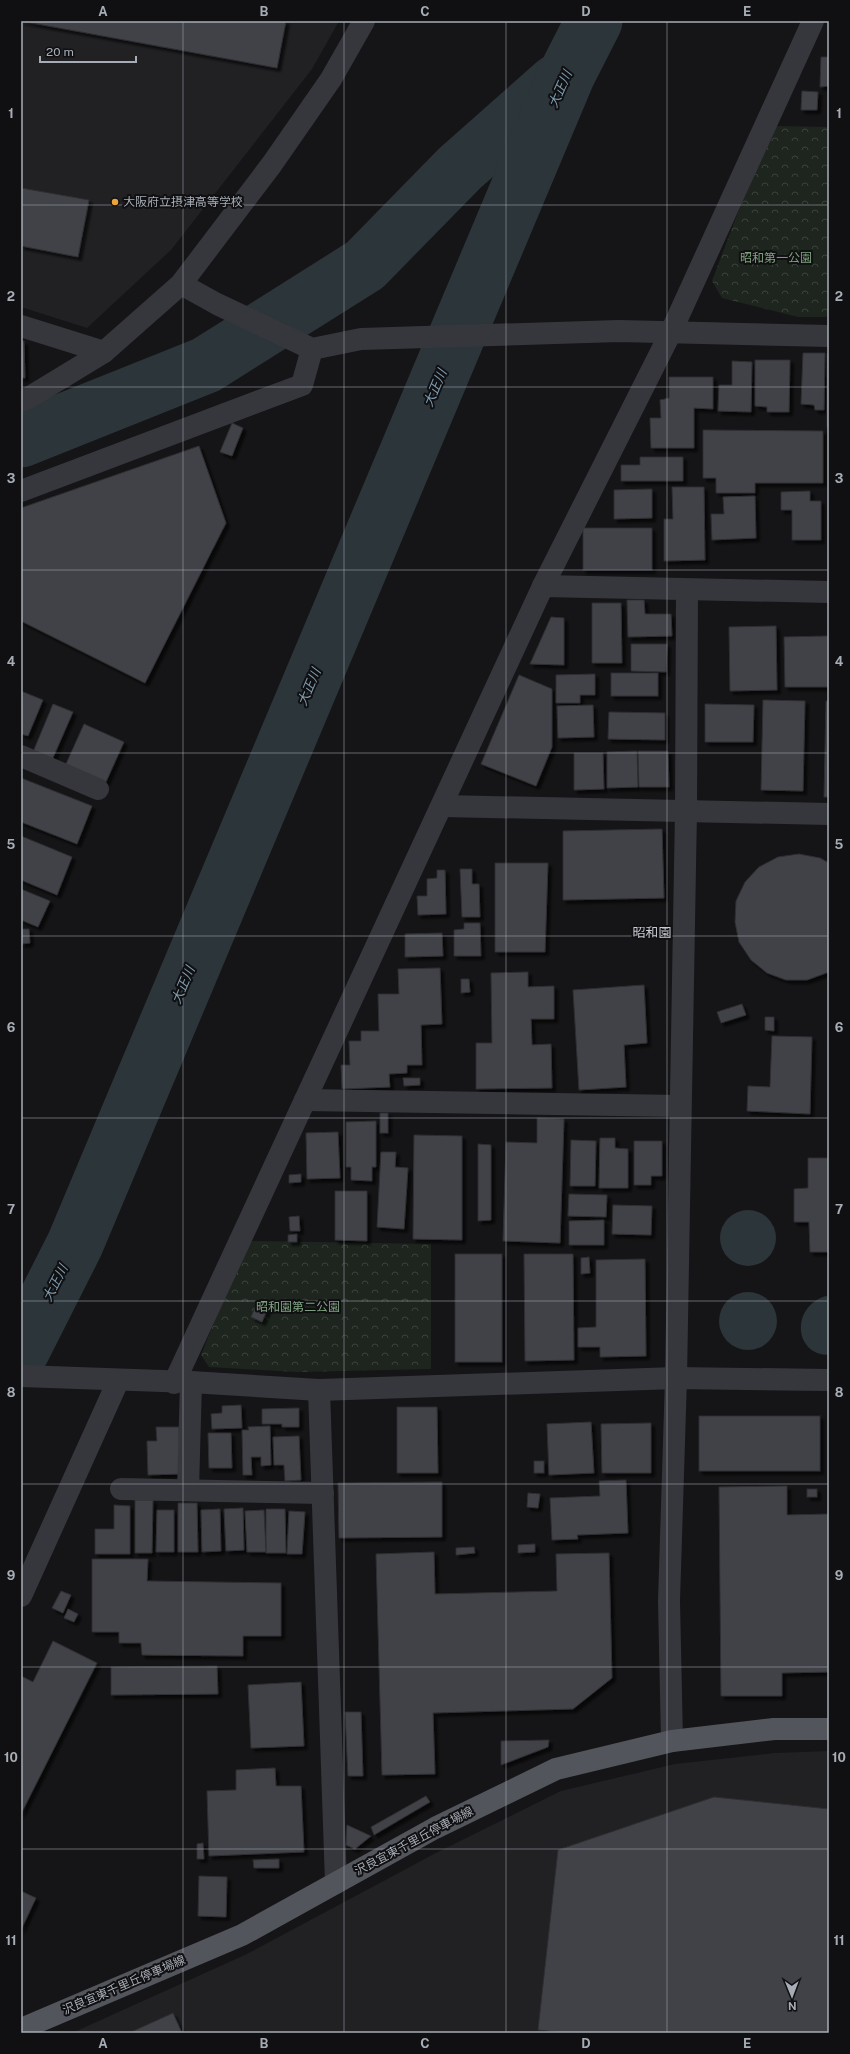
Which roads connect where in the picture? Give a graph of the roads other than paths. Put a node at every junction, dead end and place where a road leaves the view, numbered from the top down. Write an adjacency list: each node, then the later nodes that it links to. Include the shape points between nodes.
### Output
1 (364, 21): 3 (street, via 331,79 277,158)
2 (813, 21): 5 (street)
3 (181, 284): 7 (street); 8 (street)
4 (21, 326): 8 (street)
5 (671, 332): 6 (street); 7 (street, via 619,331 361,339); 11 (street)
6 (829, 336)
7 (312, 349): 10 (street, via 302,385)
8 (104, 352): 9 (street)
9 (21, 401)
10 (21, 491)
11 (544, 586): 12 (street); 16 (street)
12 (687, 590): 13 (street); 17 (street)
13 (829, 592)
14 (21, 756): 15 (street)
15 (98, 789)
16 (443, 806): 17 (street); 19 (street)
17 (686, 810): 18 (street); 20 (street)
18 (829, 814)
19 (304, 1100): 20 (street); 25 (street)
20 (680, 1106): 22 (street)
21 (21, 1376): 24 (street)
22 (676, 1378): 23 (street); 26 (street); 32 (street, via 669,1601)
23 (829, 1380)
24 (114, 1381): 25 (street); 30 (street)
25 (182, 1383): 26 (street); 28 (street)
26 (319, 1390): 29 (street)
27 (121, 1489): 28 (street)
28 (188, 1490): 29 (street)
29 (323, 1493): 33 (street)
30 (21, 1596)
31 (829, 1729): 32 (main road, 沢良宜東千里丘停車場線, via 774,1729)
32 (672, 1741): 33 (main road, 沢良宜東千里丘停車場線, via 556,1769 435,1828)
33 (336, 1883): 34 (main road, 沢良宜東千里丘停車場線, via 242,1935)
34 (21, 2029)

